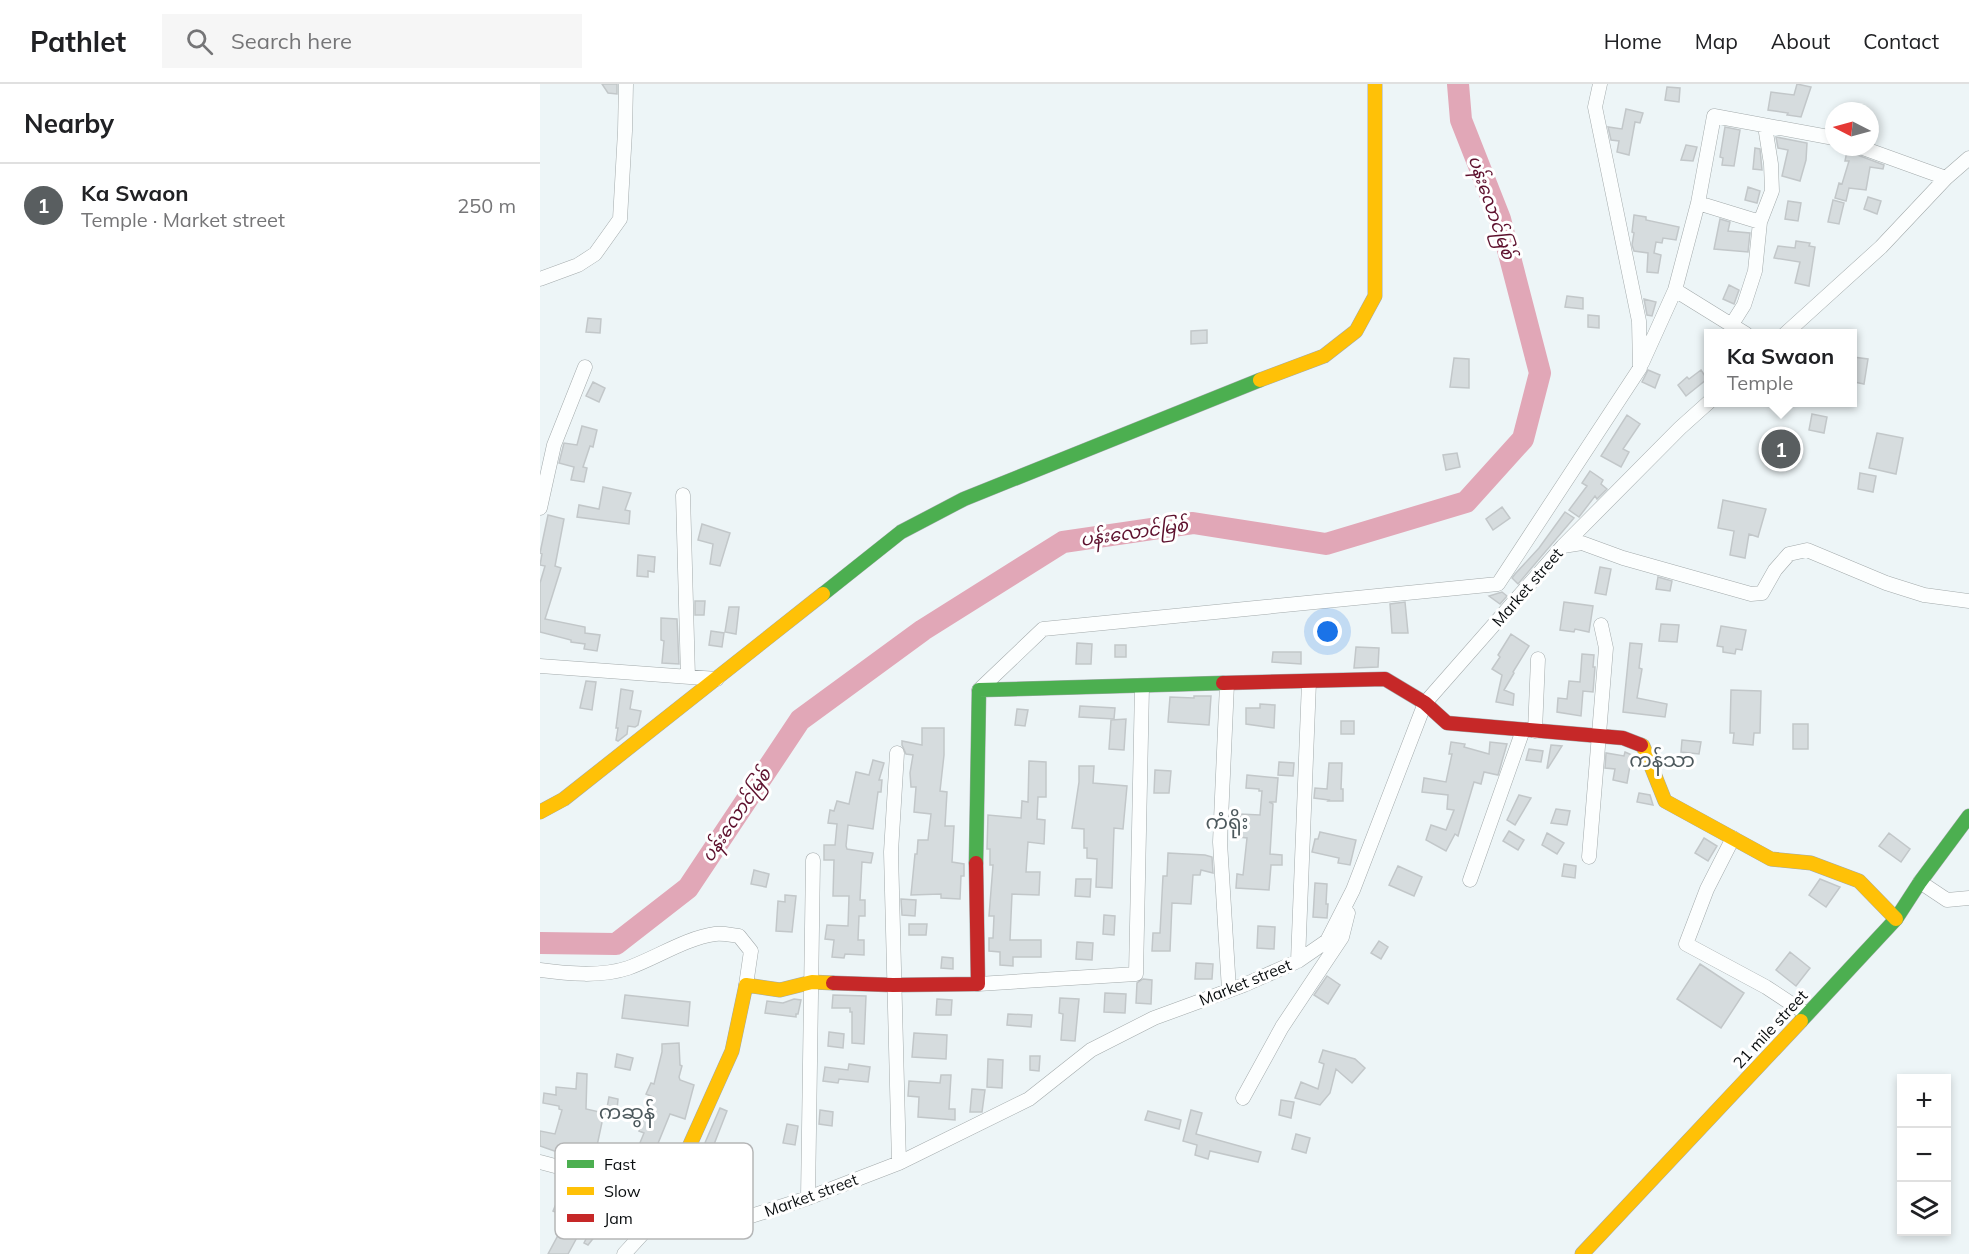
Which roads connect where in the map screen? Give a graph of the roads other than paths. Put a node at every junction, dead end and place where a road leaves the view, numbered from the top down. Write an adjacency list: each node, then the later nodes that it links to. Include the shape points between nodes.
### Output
1 (626, 84): 11 (street, via 620,219 594,254 578,265)
2 (1375, 84): 27 (street, via 1376,296 1356,331 1324,356 964,499 901,532)
3 (1600, 84): 17 (street, via 1595,106 1638,321)
4 (1765, 126): 5 (street); 9 (street, via 1714,117); 10 (street, via 1772,191)
5 (1825, 136)
6 (1879, 154): 8 (street)
7 (1969, 158): 8 (street)
8 (1946, 178): 15 (street, via 1881,247)
9 (1698, 203): 10 (street); 12 (street)
10 (1760, 222): 13 (street, via 1755,271 1744,305)
11 (540, 279)
12 (1675, 290): 13 (street); 17 (street)
13 (1732, 324): 14 (street)
14 (1740, 329)
15 (1789, 329)
16 (585, 367): 20 (street, via 554,445)
17 (1640, 368): 31 (street, via 1498,584 1042,629)
18 (1704, 406): 21 (street, Market street)
19 (683, 495): 26 (street)
20 (540, 508)
21 (1563, 546): 22 (street, via 1582,543 1751,594 1762,593 1788,555 1807,550 1924,595); 32 (street, Market street)
22 (1969, 600)
23 (1601, 625): 34 (street, via 1606,648)
24 (1538, 659): 33 (street)
25 (540, 666): 26 (street)
26 (688, 677): 27 (street)
27 (717, 679): 36 (street, via 564,799)
28 (1309, 682): 29 (street); 32 (street, via 1385,679); 46 (street)
29 (1227, 684): 30 (street); 52 (street, via 1220,842)
30 (1142, 687): 31 (street); 49 (street, via 1136,974)
31 (979, 690): 49 (street, via 975,838)
32 (1425, 703): 33 (street, via 1447,723); 43 (street, Market street)
33 (1529, 731): 34 (street); 41 (street)
34 (1599, 737): 38 (street, via 1623,738 1643,746 1665,801); 39 (street)
35 (897, 753): 51 (street, via 891,852)
36 (540, 812)
37 (1969, 816): 42 (street, 21 mile street)
38 (1733, 838): 45 (street, via 1770,859 1811,863 1859,880); 53 (street, via 1686,944)
39 (1589, 857)
40 (813, 860): 48 (street)
41 (1470, 880)
42 (1920, 882): 44 (street, via 1947,900); 45 (street, 21 mile street)
43 (1353, 890): 46 (street, Market street, via 1327,941); 54 (street, via 1342,937 1282,1028)
44 (1969, 898)
45 (1896, 919): 53 (street, 21 mile street)
46 (1298, 961): 52 (street, Market street)
47 (540, 970): 50 (street, via 595,974 626,968 716,934 739,936 750,951)
48 (812, 982): 50 (street, via 780,990); 51 (street); 59 (street)
49 (978, 984): 51 (street)
50 (746, 985): 55 (street, via 732,1051)
51 (893, 985): 57 (street)
52 (1228, 990): 57 (street, Market street, via 1154,1018 1091,1050 1029,1099)
53 (1807, 1014): 63 (street, 21 mile street)
54 (1243, 1098)
55 (691, 1143)
56 (540, 1162): 58 (street)
57 (899, 1163): 59 (street, Market street)
58 (555, 1166)
59 (808, 1198): 60 (street, Market street)
60 (753, 1215)
61 (638, 1239): 62 (street)
62 (624, 1254)
63 (1582, 1254)

